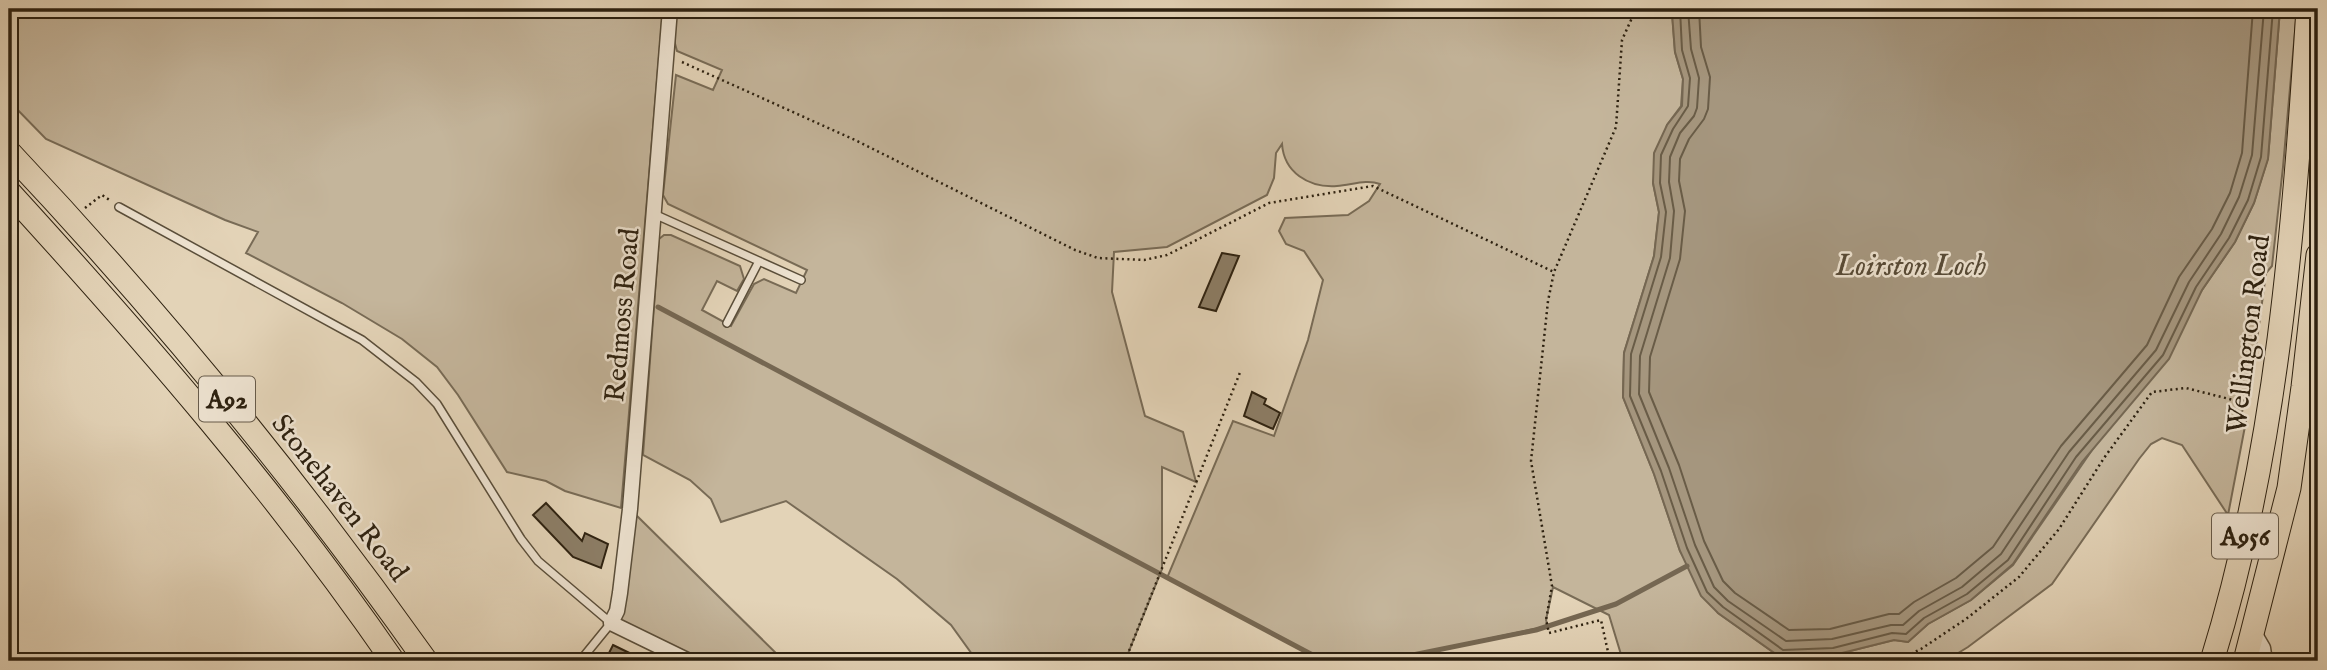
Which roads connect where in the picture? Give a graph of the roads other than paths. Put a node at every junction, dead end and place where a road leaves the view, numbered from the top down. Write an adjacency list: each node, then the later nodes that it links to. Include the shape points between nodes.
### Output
1 (670, 9): 6 (street, Redmoss Road)
2 (2308, 9): 18 (main road, Wellington Road / A956, via 2286,285 2269,409 2247,526)
3 (9, 152): 15 (main road, Stonehaven Road / A92, via 218,387)
4 (9, 192): 14 (main road, Stonehaven Road / A92, via 196,403)
5 (119, 207): 12 (lane, via 362,340 416,382 437,404 521,540 538,561)
6 (653, 214): 8 (lane); 12 (street, Redmoss Road, via 630,509 617,611)
7 (2318, 255): 11 (main road, A956)
8 (759, 261): 9 (lane); 10 (lane)
9 (800, 280)
10 (727, 323)
11 (2309, 410): 13 (main road, A956)
12 (611, 623): 16 (lane); 17 (street)
13 (2253, 631): 19 (main road, A956); 20 (street)
14 (393, 661)
15 (426, 661)
16 (580, 661)
17 (689, 661)
18 (2212, 661)
19 (2245, 661)
20 (2265, 661)

